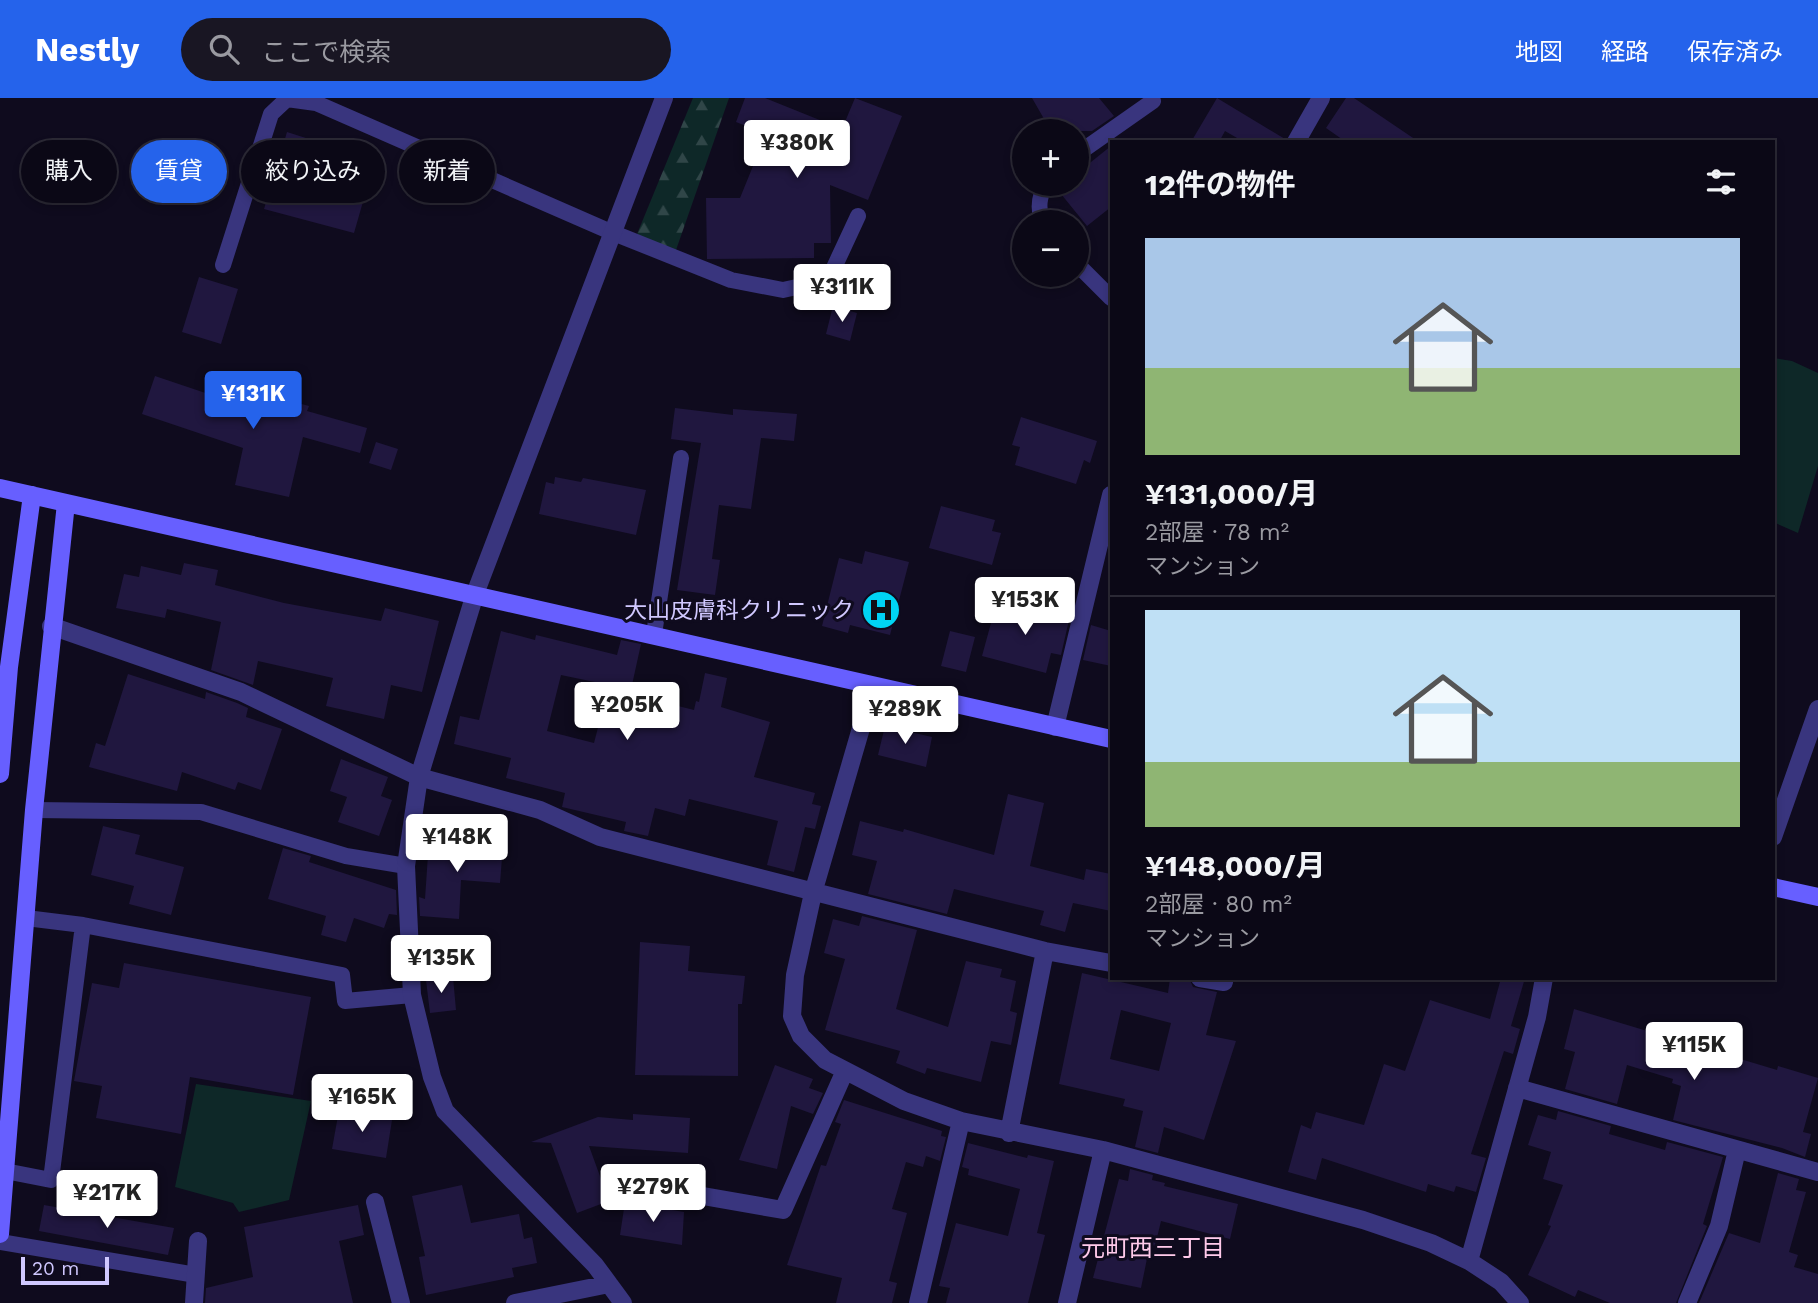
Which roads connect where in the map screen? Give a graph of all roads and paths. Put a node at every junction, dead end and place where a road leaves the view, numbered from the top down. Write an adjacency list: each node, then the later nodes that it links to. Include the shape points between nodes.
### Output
1 (664, 98): 7 (street)
2 (1321, 98): 4 (street)
3 (1153, 101): 5 (lane)
4 (1297, 140)
5 (1089, 146)
6 (858, 216): 7 (lane, via 832,272 815,283 783,290 731,280)
7 (611, 232): 8 (lane, via 316,103 287,99 271,114); 16 (street)
8 (223, 265)
9 (1089, 276): 10 (lane)
10 (1110, 297)
11 (681, 458): 18 (lane)
12 (0, 488): 13 (street)
13 (32, 495): 15 (street); 23 (street)
14 (1110, 499): 21 (street)
15 (66, 503): 16 (street); 17 (street)
16 (475, 594): 18 (street); 24 (street)
17 (51, 626): 24 (street, via 241,692); 25 (street)
18 (654, 634): 19 (street)
19 (873, 687): 21 (street); 29 (street)
20 (1818, 709): 26 (street)
21 (1055, 727): 22 (street)
22 (1110, 739)
23 (0, 774)
24 (419, 777): 27 (street); 29 (street, via 540,810 600,837)
25 (34, 810): 27 (lane, via 201,812 346,856); 31 (street)
26 (1775, 831)
27 (406, 866): 38 (street)
28 (1775, 887): 30 (street)
29 (813, 893): 33 (street); 39 (street, via 795,975 792,1016 801,1036)
30 (1818, 897)
31 (26, 918): 32 (lane); 45 (street)
32 (83, 925): 38 (lane, via 342,975 345,1001); 45 (lane, via 51,1180)
33 (1045, 951): 34 (street); 42 (street)
34 (1110, 963)
35 (1212, 980): 37 (street)
36 (1544, 980): 40 (street)
37 (1224, 982)
38 (412, 995): 54 (street, via 432,1077 446,1111)
39 (844, 1073): 41 (street); 47 (street, via 783,1210)
40 (1517, 1088): 44 (street); 52 (street)
41 (961, 1121): 42 (street); 59 (street)
42 (1009, 1133): 43 (street)
43 (1103, 1150): 52 (street, via 1363,1220); 60 (street)
44 (1737, 1150): 46 (street); 62 (street, via 1719,1226)
45 (5, 1171): 49 (street)
46 (1818, 1172)
47 (657, 1188)
48 (375, 1202): 56 (street)
49 (0, 1234)
50 (198, 1241): 53 (street)
51 (0, 1242): 53 (lane)
52 (1469, 1261): 61 (street)
53 (196, 1275): 55 (street)
54 (609, 1284): 57 (street); 58 (street)
55 (194, 1303)
56 (401, 1303)
57 (515, 1303)
58 (624, 1303)
59 (918, 1303)
60 (1067, 1303)
61 (1520, 1303)
62 (1687, 1303)

